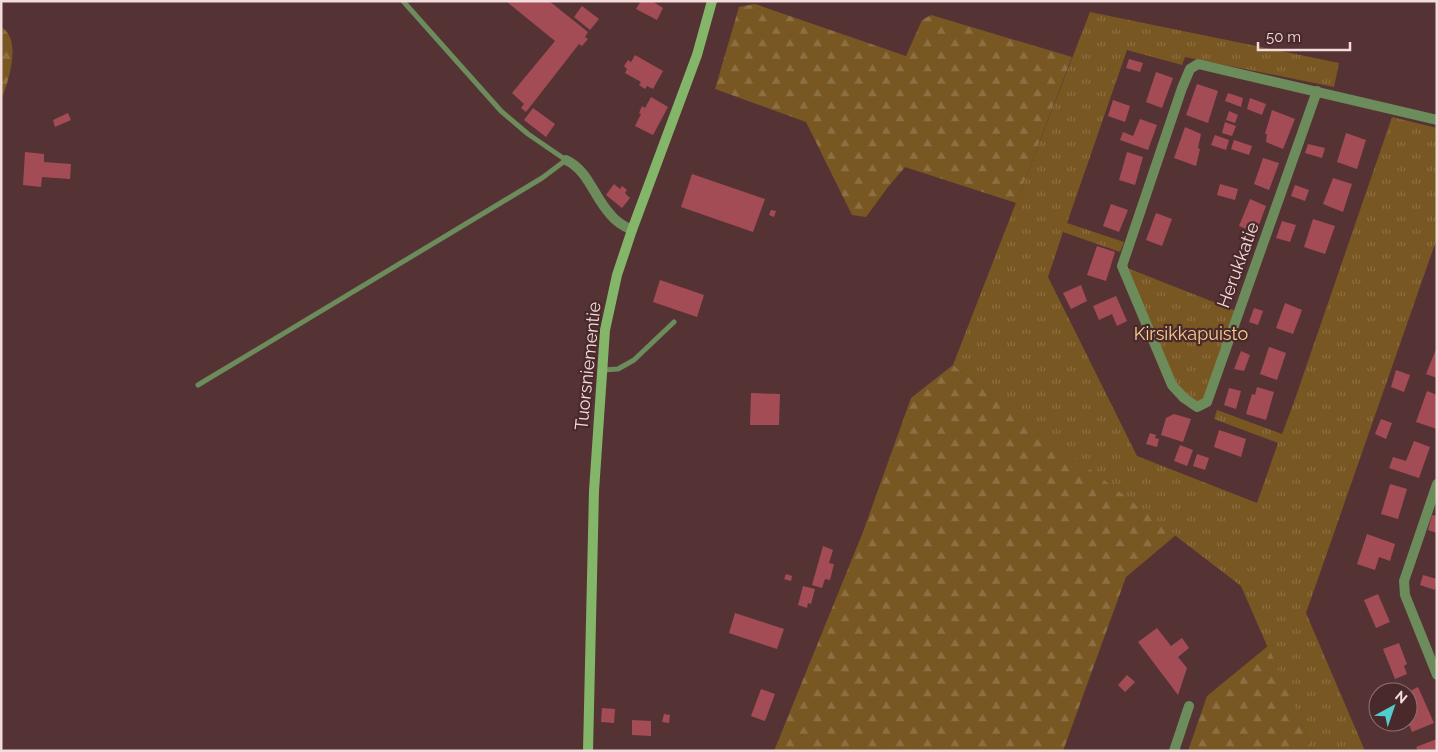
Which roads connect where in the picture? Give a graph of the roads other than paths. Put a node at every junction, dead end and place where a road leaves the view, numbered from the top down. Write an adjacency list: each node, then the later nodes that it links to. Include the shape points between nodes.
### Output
1 (403, 1): 5 (lane, via 501,111)
2 (712, 1): 6 (main road, Tuorsniementie, via 697,55)
3 (1317, 91): 3 (street, Herukkatie, via 1198,64 1190,69 1182,88 1122,266 1172,385 1179,395 1197,407 1207,402); 4 (street)
4 (1437, 120)
5 (566, 160): 6 (street, via 582,171 616,221); 9 (lane, via 542,178)
6 (632, 230): 8 (main road, Tuorsniementie, via 612,297)
7 (674, 322): 8 (lane, via 634,360 618,369)
8 (602, 370): 13 (main road, Tuorsniementie, via 594,491)
9 (198, 385)
10 (1437, 484): 11 (street, via 1404,581 1405,595)
11 (1437, 675)
12 (1189, 706): 14 (street)
13 (588, 751)
14 (1174, 751)

